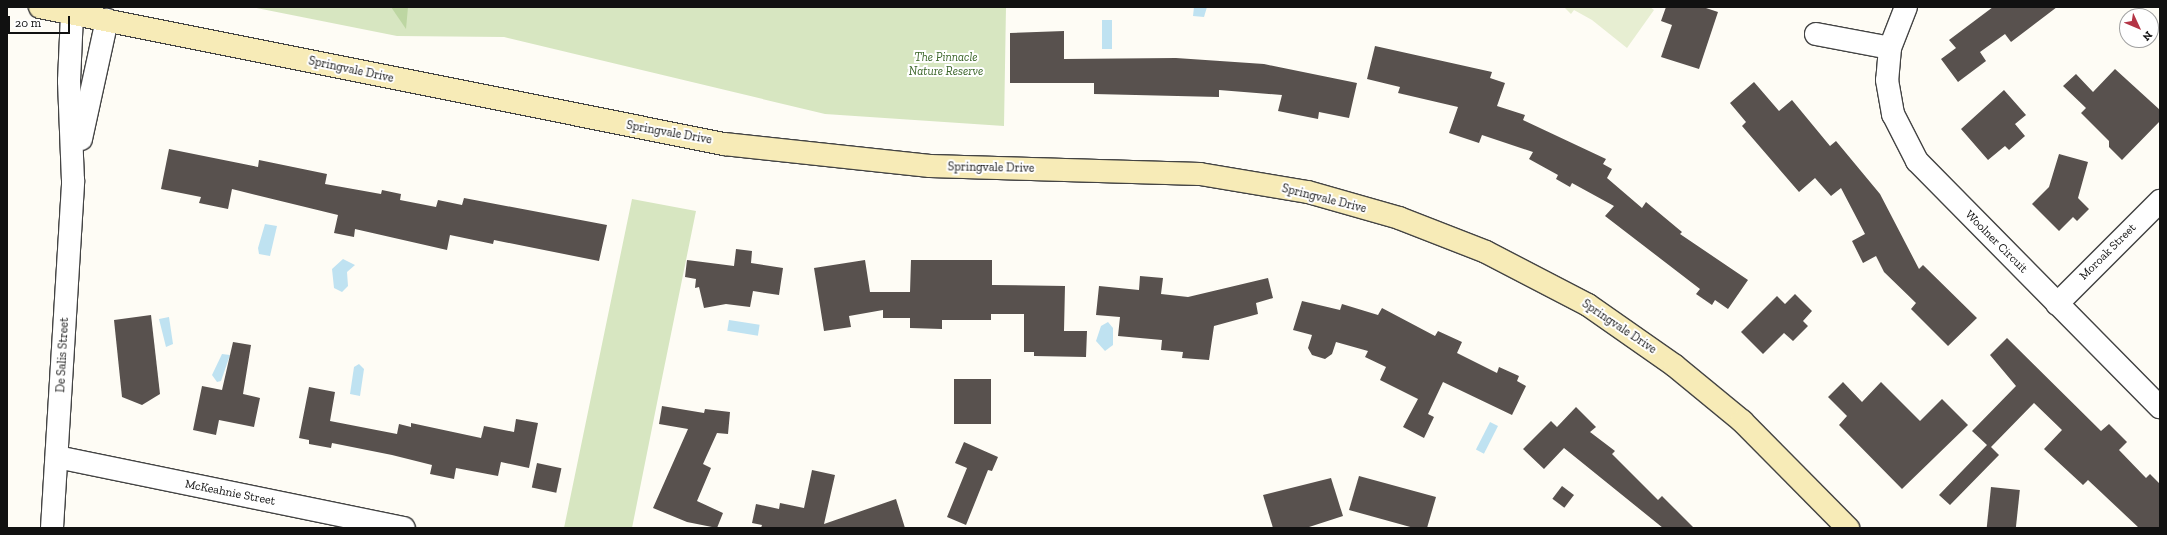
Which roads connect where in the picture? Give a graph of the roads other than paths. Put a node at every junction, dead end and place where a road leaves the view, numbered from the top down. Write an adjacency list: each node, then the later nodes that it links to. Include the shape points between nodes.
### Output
1 (40, 7): 3 (main road, Springvale Drive)
2 (1906, 7): 6 (street, Woolner Circuit)
3 (72, 14): 4 (main road, Springvale Drive); 7 (street, De Salis Street, via 69,81)
4 (107, 20): 7 (street, De Salis Street, via 90,85); 14 (main road, Springvale Drive, via 724,144 930,166 1200,174 1308,192 1399,218 1486,252 1588,305 1675,366 1742,422)
5 (1816, 34): 6 (street)
6 (1890, 48): 9 (street, Woolner Circuit, via 1887,80 1893,114 1910,151)
7 (73, 181): 11 (street, De Salis Street)
8 (2160, 201): 9 (street, Moroak Street)
9 (2057, 304): 10 (street, Woolner Circuit)
10 (2160, 407)
11 (57, 457): 12 (street, De Salis Street); 13 (street, McKeahnie Street)
12 (52, 528)
13 (404, 528)
14 (1848, 528)

